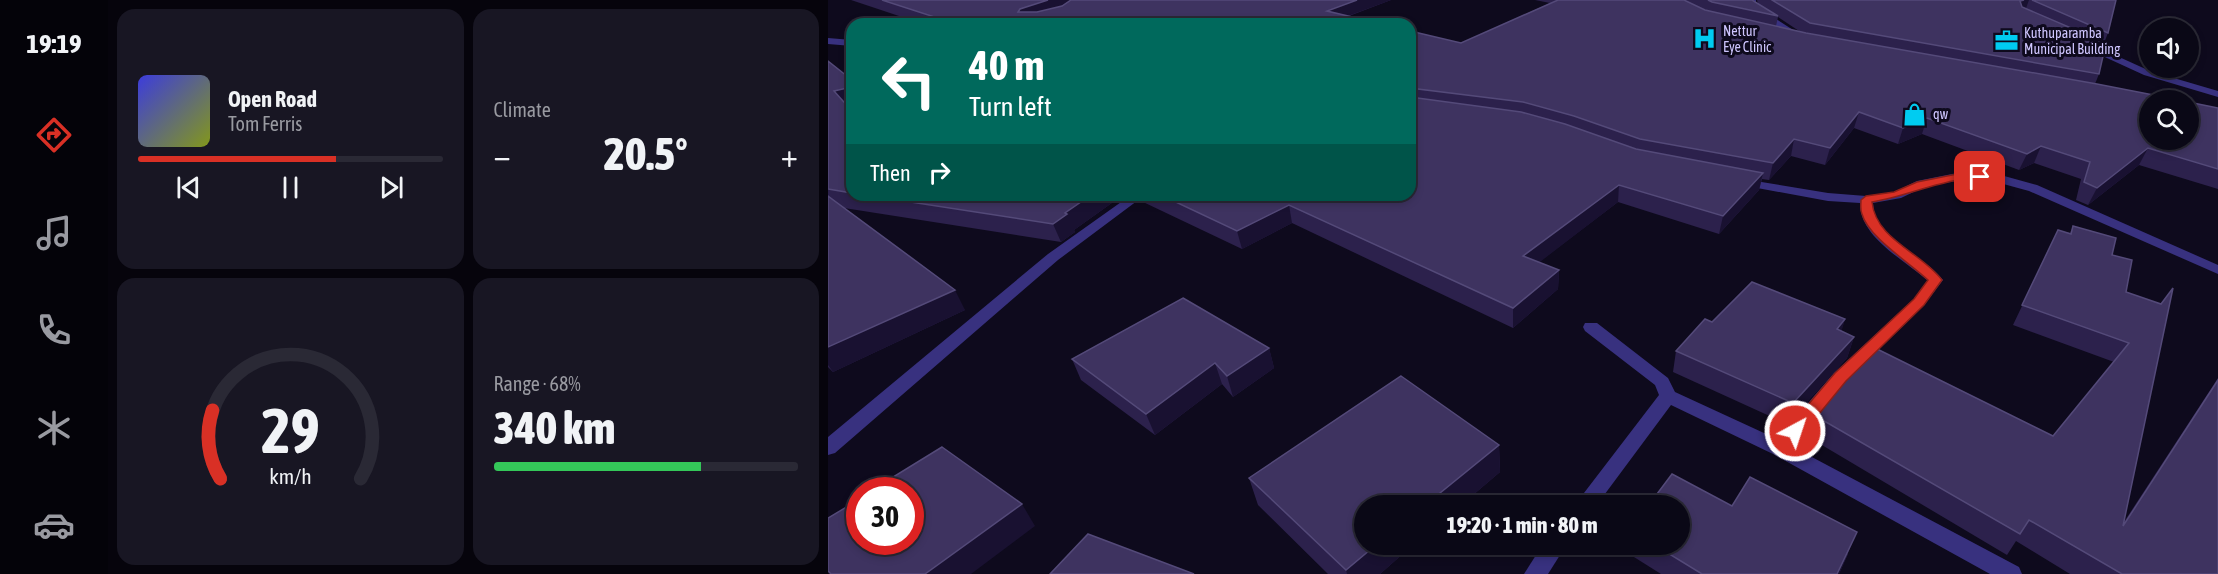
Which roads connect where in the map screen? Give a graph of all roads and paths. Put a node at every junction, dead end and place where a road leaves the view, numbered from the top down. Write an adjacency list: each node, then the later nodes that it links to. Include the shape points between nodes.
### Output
1 (1752, 0): 4 (street, via 1752,7)
2 (2073, 39): 6 (street, via 2147,73)
3 (828, 40): 5 (street)
4 (1804, 41)
5 (846, 42)
6 (2218, 94)
7 (1727, 178): 8 (street)
8 (1866, 200): 10 (street, via 1962,176 1997,178 2033,188); 14 (street, via 1868,215 1886,240 1935,280 1919,302 1840,377)
9 (1131, 201): 13 (street, via 1053,257)
10 (2218, 270)
11 (1591, 327): 12 (street, via 1662,382)
12 (1668, 396): 14 (street); 15 (street)
13 (828, 448)
14 (1780, 449): 18 (street)
15 (1592, 495)
16 (1548, 555): 17 (street)
17 (1535, 574)
18 (2010, 574)

